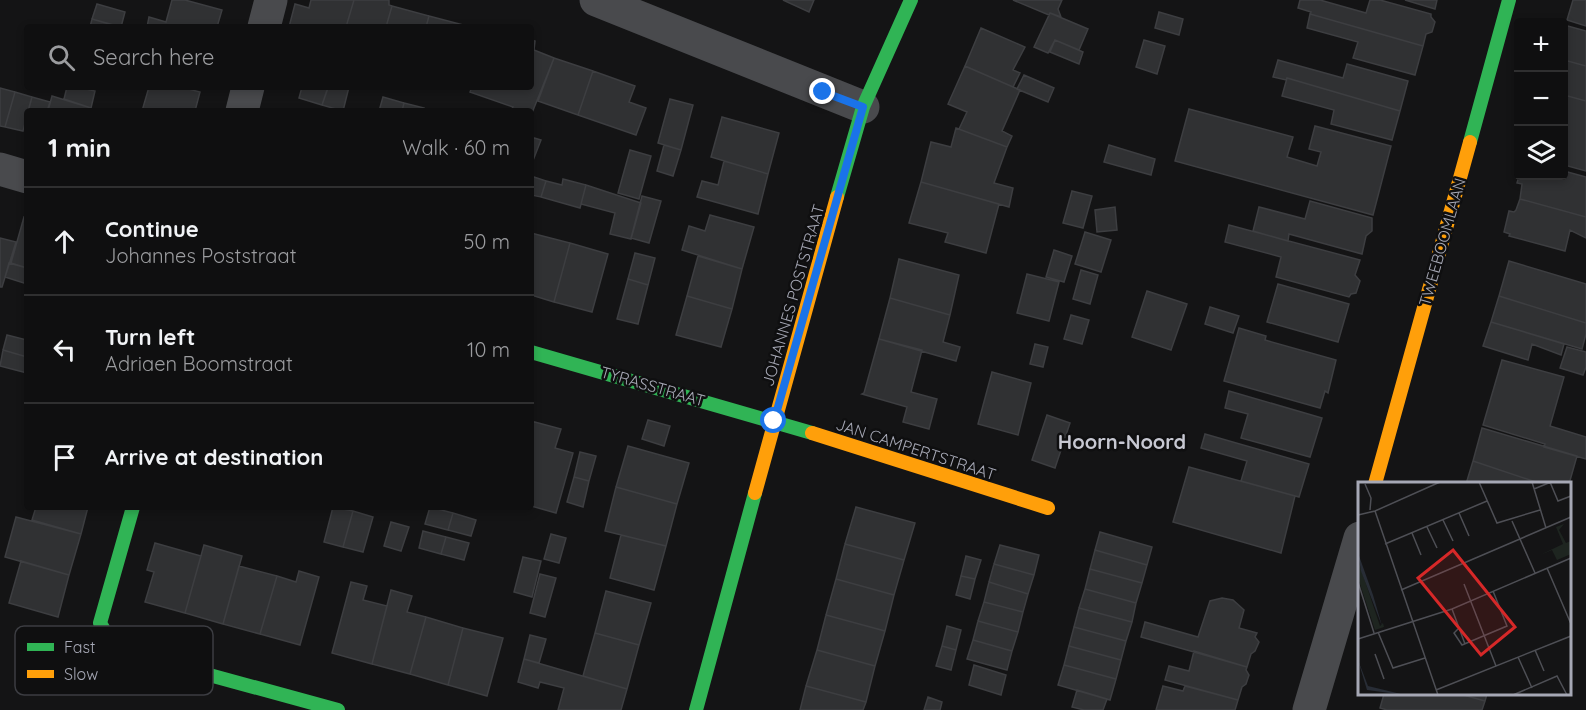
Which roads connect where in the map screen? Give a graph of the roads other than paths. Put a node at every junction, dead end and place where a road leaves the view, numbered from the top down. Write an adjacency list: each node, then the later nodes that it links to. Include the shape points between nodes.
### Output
1 (271, 0): 5 (street)
2 (596, 0): 7 (street)
3 (911, 0): 7 (street, JOHANNES POSTSTRAAT)
4 (1509, 0): 13 (street, TWEEBOOMLAAN)
5 (265, 24)
6 (247, 90): 8 (street)
7 (863, 107): 12 (street, JOHANNES POSTSTRAAT)
8 (243, 108)
9 (0, 169): 10 (street)
10 (24, 176)
11 (534, 353): 12 (street, TYRASSTRAAT)
12 (774, 421): 14 (street, JAN CAMPERTSTRAAT); 20 (street, JOHANNES POSTSTRAAT)
13 (1375, 482)
14 (1048, 508)
15 (132, 510): 17 (street)
16 (1358, 541): 21 (street)
17 (101, 626)
18 (213, 676): 19 (street)
19 (338, 710)
20 (696, 710)
21 (1309, 710)

